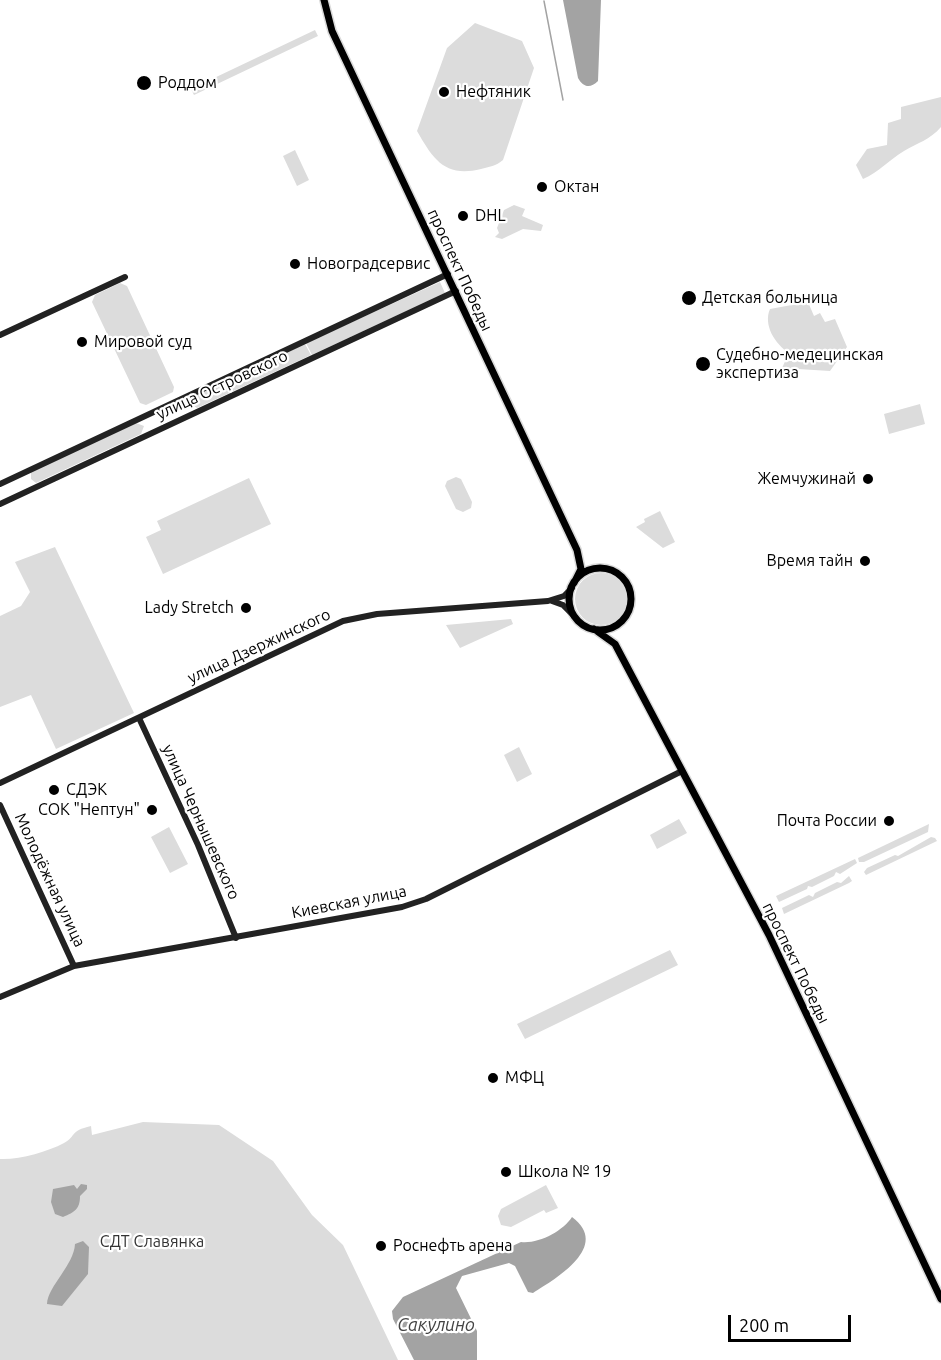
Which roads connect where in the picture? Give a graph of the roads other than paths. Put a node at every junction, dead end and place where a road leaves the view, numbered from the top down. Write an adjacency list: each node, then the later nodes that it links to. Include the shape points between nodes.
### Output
1 (324, 0): 2 (main road, проспект Победы, via 332,32)
2 (448, 274): 4 (main road, проспект Победы); 6 (main road, улица Островского)
3 (124, 276): 5 (main road)
4 (456, 291): 7 (main road, улица Островского); 8 (main road, проспект Победы)
5 (0, 334)
6 (0, 484)
7 (0, 504)
8 (577, 550): 9 (main road, проспект Победы, via 587,562); 10 (main road, проспект Победы, via 581,569)
9 (602, 568): 10 (main road, via 588,570); 13 (main road, via 620,576 631,596 626,616)
10 (573, 585): 11 (main road, улица Дзержинского, via 564,596); 12 (main road, via 569,599)
11 (548, 601): 12 (main road, via 561,603); 16 (main road, улица Дзержинского, via 377,614 343,621)
12 (575, 616): 14 (main road)
13 (615, 626): 14 (main road); 15 (main road, проспект Победы)
14 (594, 629): 15 (main road, проспект Победы)
15 (615, 644): 17 (main road, проспект Победы)
16 (139, 718): 18 (main road, улица Дзержинского); 20 (main road, улица Чернышевского)
17 (682, 771): 20 (main road, Киевская улица, via 402,908); 23 (main road, проспект Победы, via 773,944)
18 (0, 783)
19 (0, 805): 21 (main road, Молодёжная улица)
20 (236, 938): 21 (main road, Киевская улица)
21 (74, 966): 22 (main road, Киевская улица)
22 (0, 997)
23 (941, 1299)

